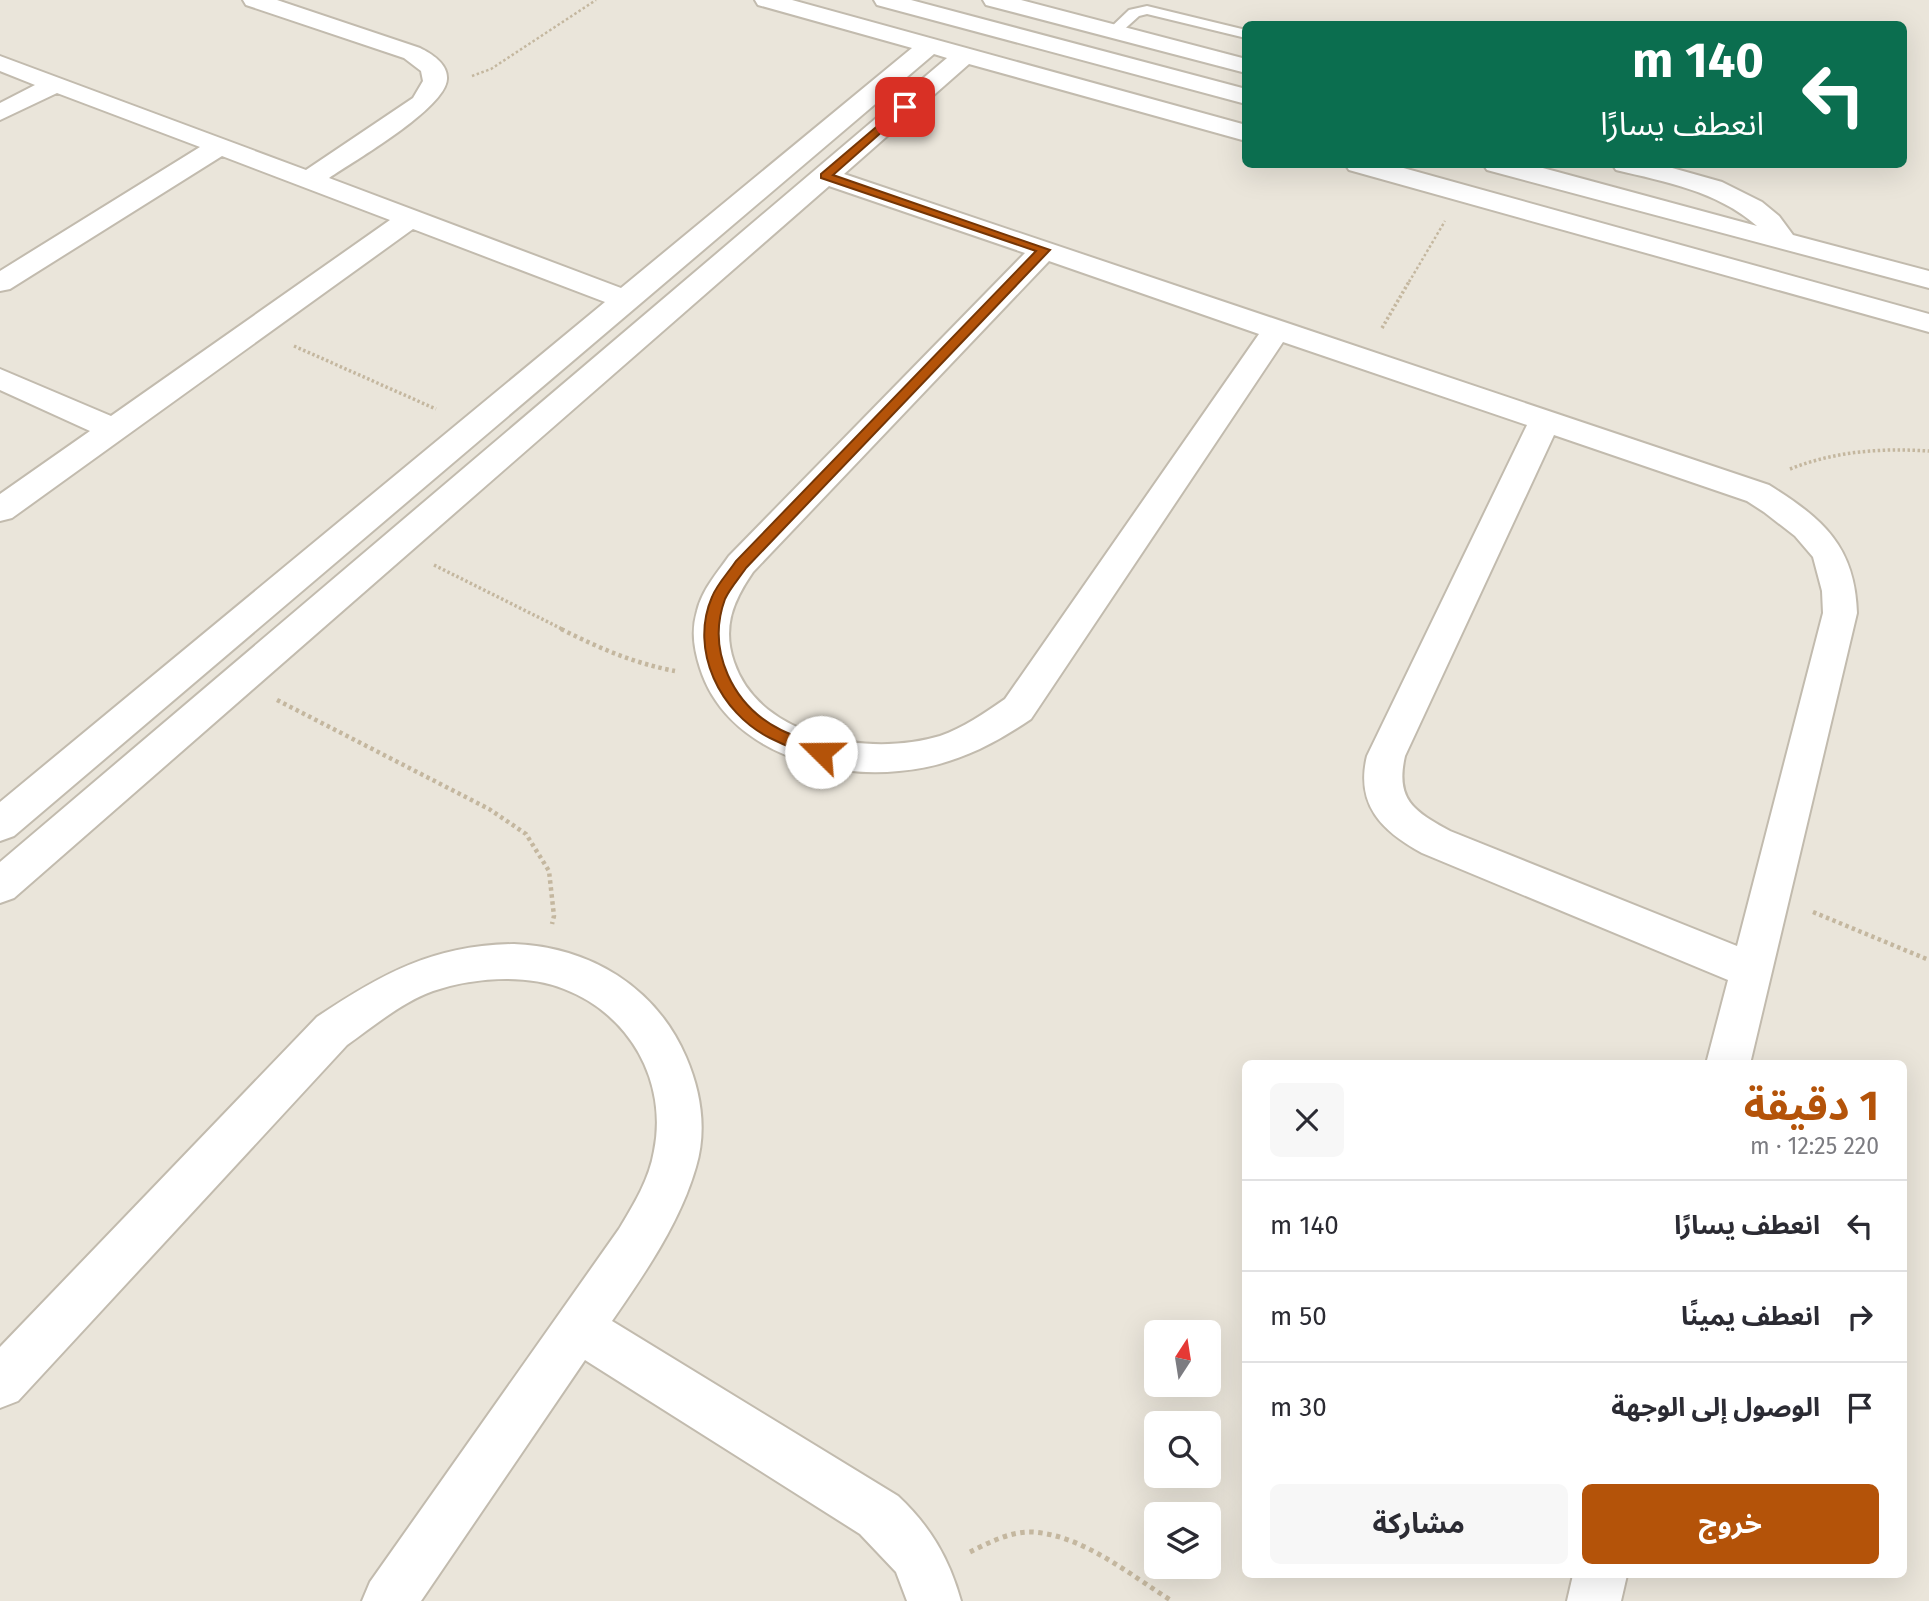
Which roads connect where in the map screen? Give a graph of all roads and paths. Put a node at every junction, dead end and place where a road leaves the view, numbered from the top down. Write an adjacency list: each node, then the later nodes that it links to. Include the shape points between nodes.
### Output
1 (254, 0): 12 (street, via 412,52 434,69)
2 (596, 0): 12 (path, via 491,69)
3 (766, 0): 8 (street)
4 (885, 0): 14 (street)
5 (994, 0): 6 (street)
6 (1114, 31): 7 (lane, via 1134,13 1147,10); 11 (street)
7 (1242, 33)
8 (929, 46): 9 (street); 29 (street)
9 (965, 55): 16 (street); 21 (street)
10 (0, 63): 13 (street)
11 (1242, 65)
12 (436, 80): 22 (street, via 422,103)
13 (55, 84): 15 (street); 17 (street)
14 (1242, 96)
15 (0, 113)
16 (1242, 132)
17 (220, 146): 22 (street); 28 (street)
18 (1372, 168): 23 (street)
19 (1511, 168): 25 (street)
20 (1640, 168): 25 (street, via 1739,199 1775,226)
21 (825, 176): 26 (street); 41 (street)
22 (309, 180): 24 (street)
23 (1461, 193): 30 (street); 33 (path)
24 (410, 218): 29 (street); 31 (street)
25 (1784, 242): 27 (street)
26 (1044, 250): 32 (street); 42 (street, via 741,564 719,597 710,633)
27 (1929, 280)
28 (0, 283)
29 (626, 300): 36 (street)
30 (1929, 323)
31 (255, 328): 36 (path); 37 (street)
32 (1277, 329): 33 (street); 42 (street, via 1018,709 978,736 928,753 874,759 821,752 774,733 738,705)
33 (1364, 359): 35 (street)
34 (0, 378): 37 (street)
35 (1545, 420): 39 (street); 49 (street, via 1386,757 1380,774 1383,794 1412,830 1436,842)
36 (475, 426): 44 (street)
37 (113, 429): 40 (street)
38 (1929, 450): 39 (path, via 1849,451 1812,459 1782,473)
39 (1758, 493): 46 (street, via 1813,534 1832,560 1841,586 1840,613)
40 (0, 510)
41 (396, 546): 42 (path, via 611,654 678,671); 43 (street)
42 (716, 671)
43 (239, 681): 45 (street); 48 (path, via 489,809 526,834 549,871 554,916)
44 (0, 825)
45 (0, 886)
46 (1769, 894): 47 (path); 49 (street)
47 (1929, 960)
48 (539, 964): 51 (street, via 587,978 628,1004 659,1041 676,1086 679,1138 666,1191 636,1245); 52 (street, via 487,963 432,974 380,997 332,1031)
49 (1751, 971): 50 (street)
50 (1729, 1060)
51 (579, 1328): 54 (street, via 879,1516 908,1541); 55 (street)
52 (0, 1383)
53 (1599, 1578): 57 (street)
54 (931, 1589): 56 (path, via 984,1544 1030,1532 1073,1542)
55 (389, 1601)
56 (1172, 1601)
57 (1594, 1601)

